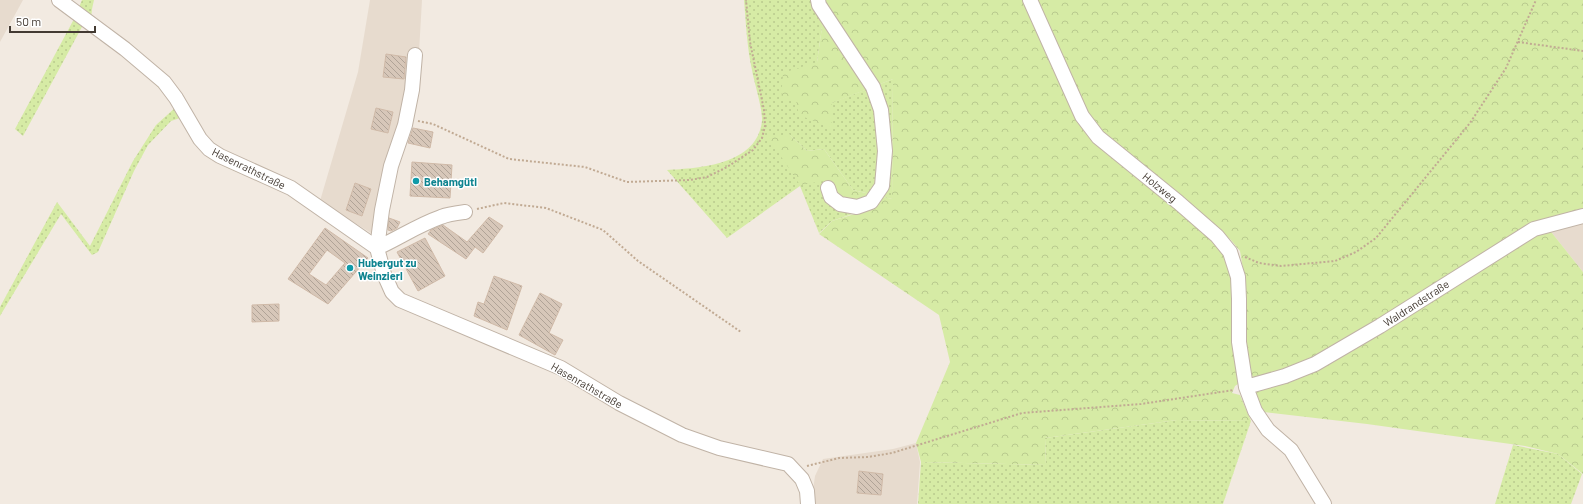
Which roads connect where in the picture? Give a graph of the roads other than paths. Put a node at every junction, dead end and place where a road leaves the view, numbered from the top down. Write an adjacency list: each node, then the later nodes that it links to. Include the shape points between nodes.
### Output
1 (59, 0): 8 (street, Hasenrathstraße, via 125,49 164,82 209,149 291,188)
2 (818, 0): 5 (street, via 873,87 881,110 885,151 882,186 871,202 857,207 840,204 831,197)
3 (1030, 0): 9 (street, Holzweg, via 1082,116 1098,137 1178,202 1217,236 1230,252 1238,277 1239,342)
4 (415, 55): 8 (street, Hasenrathstraße, via 412,90 405,125 391,166)
5 (828, 188)
6 (465, 212): 8 (street, via 443,216)
7 (1583, 216): 9 (street, Waldrandstraße, via 1534,229 1315,364)
8 (377, 248): 10 (street, Hasenrathstraße, via 384,274 392,292 400,300 561,368 619,403 682,435 719,448 788,464 802,479 807,491)
9 (1246, 387): 11 (street, via 1256,411 1268,430 1291,450)
10 (808, 504)
11 (1324, 504)

